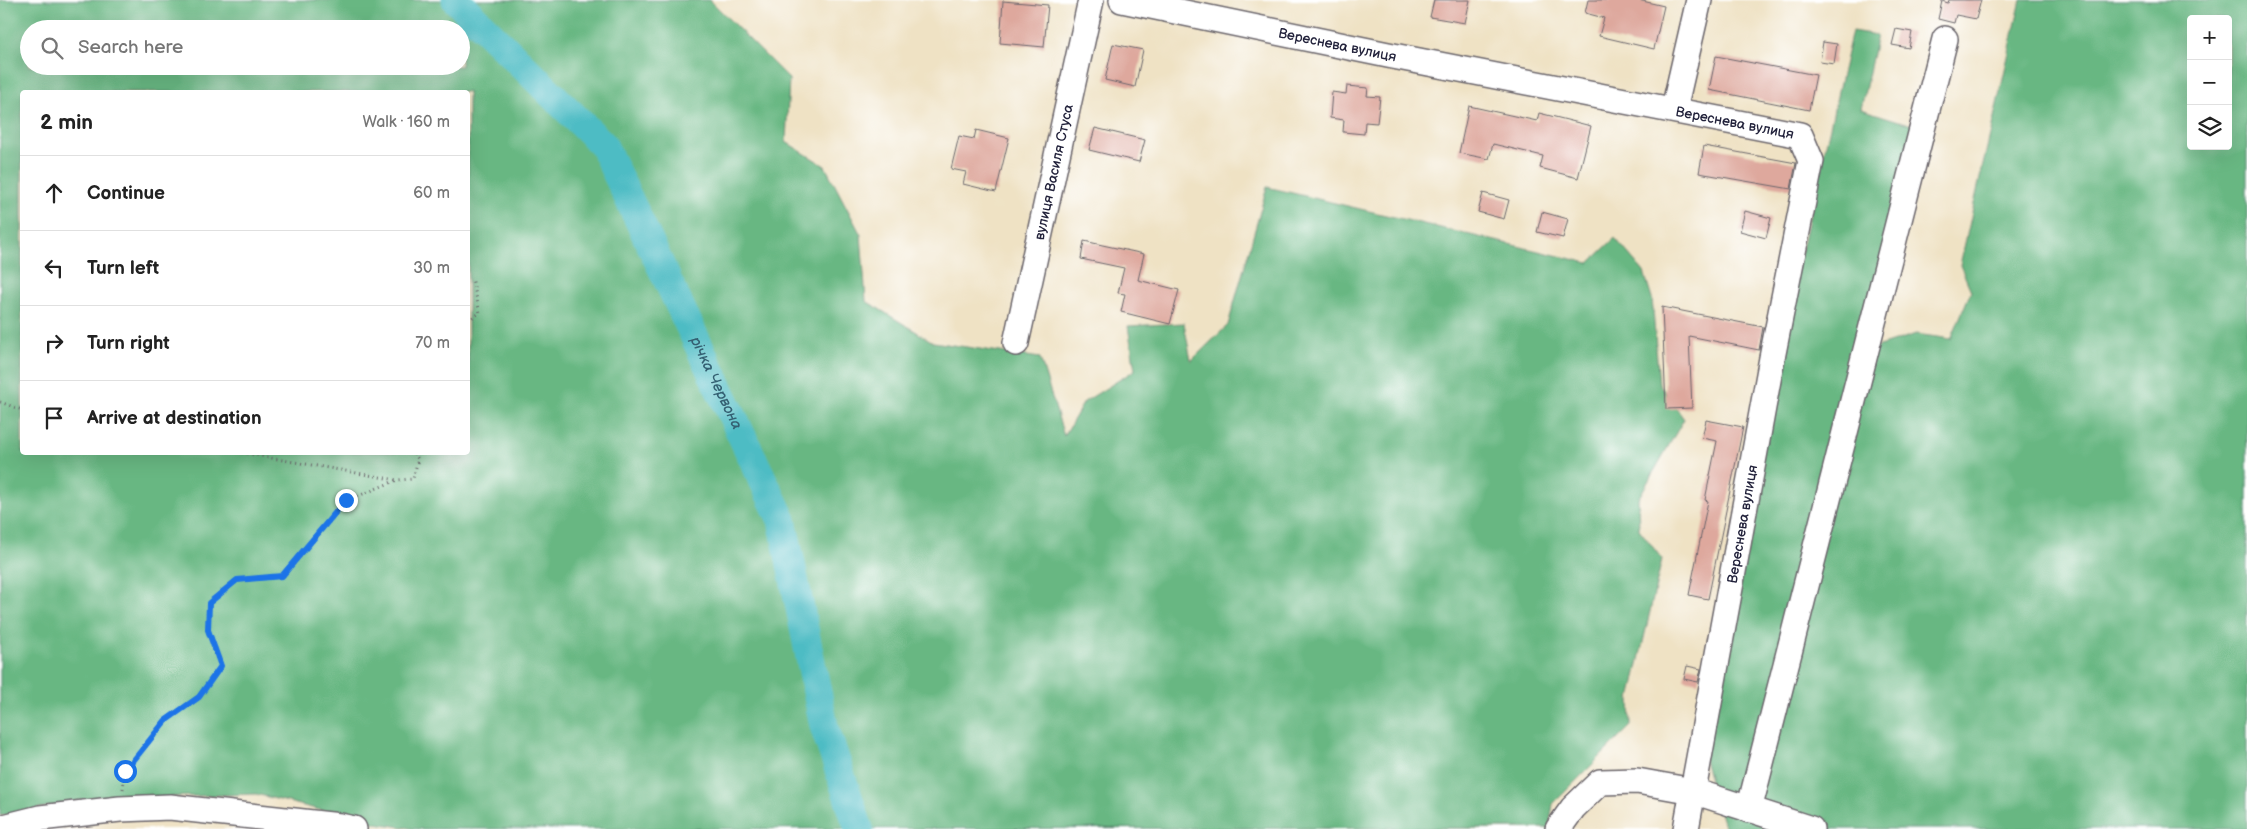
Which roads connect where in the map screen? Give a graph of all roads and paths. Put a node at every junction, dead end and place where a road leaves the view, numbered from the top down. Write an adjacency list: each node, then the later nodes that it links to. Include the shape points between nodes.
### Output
1 (1090, 0): 8 (street, вулиця Василя Стуса)
2 (1122, 0): 5 (street, Вереснева вулиця)
3 (1699, 0): 5 (street)
4 (1945, 39): 16 (street)
5 (1674, 109): 14 (street, Вереснева вулиця, via 1800,135 1812,161 1772,358)
6 (472, 278): 7 (path, via 480,313)
7 (470, 319)
8 (1016, 343)
9 (0, 402): 10 (path)
10 (20, 409)
11 (254, 455): 13 (path)
12 (416, 455): 13 (path, via 418,459 412,479)
13 (397, 480): 15 (path, via 346,500 282,576 237,580 209,603 208,630 221,666 199,697 165,721 125,771)
14 (1694, 791): 16 (street); 19 (street, via 1637,781 1600,782 1573,808); 20 (street, Вереснева вулиця)
15 (120, 809): 17 (street, via 40,818); 18 (street, via 170,807)
16 (1750, 810): 21 (street)
17 (0, 828)
18 (354, 829)
19 (1558, 829)
20 (1686, 829)
21 (1811, 829)

